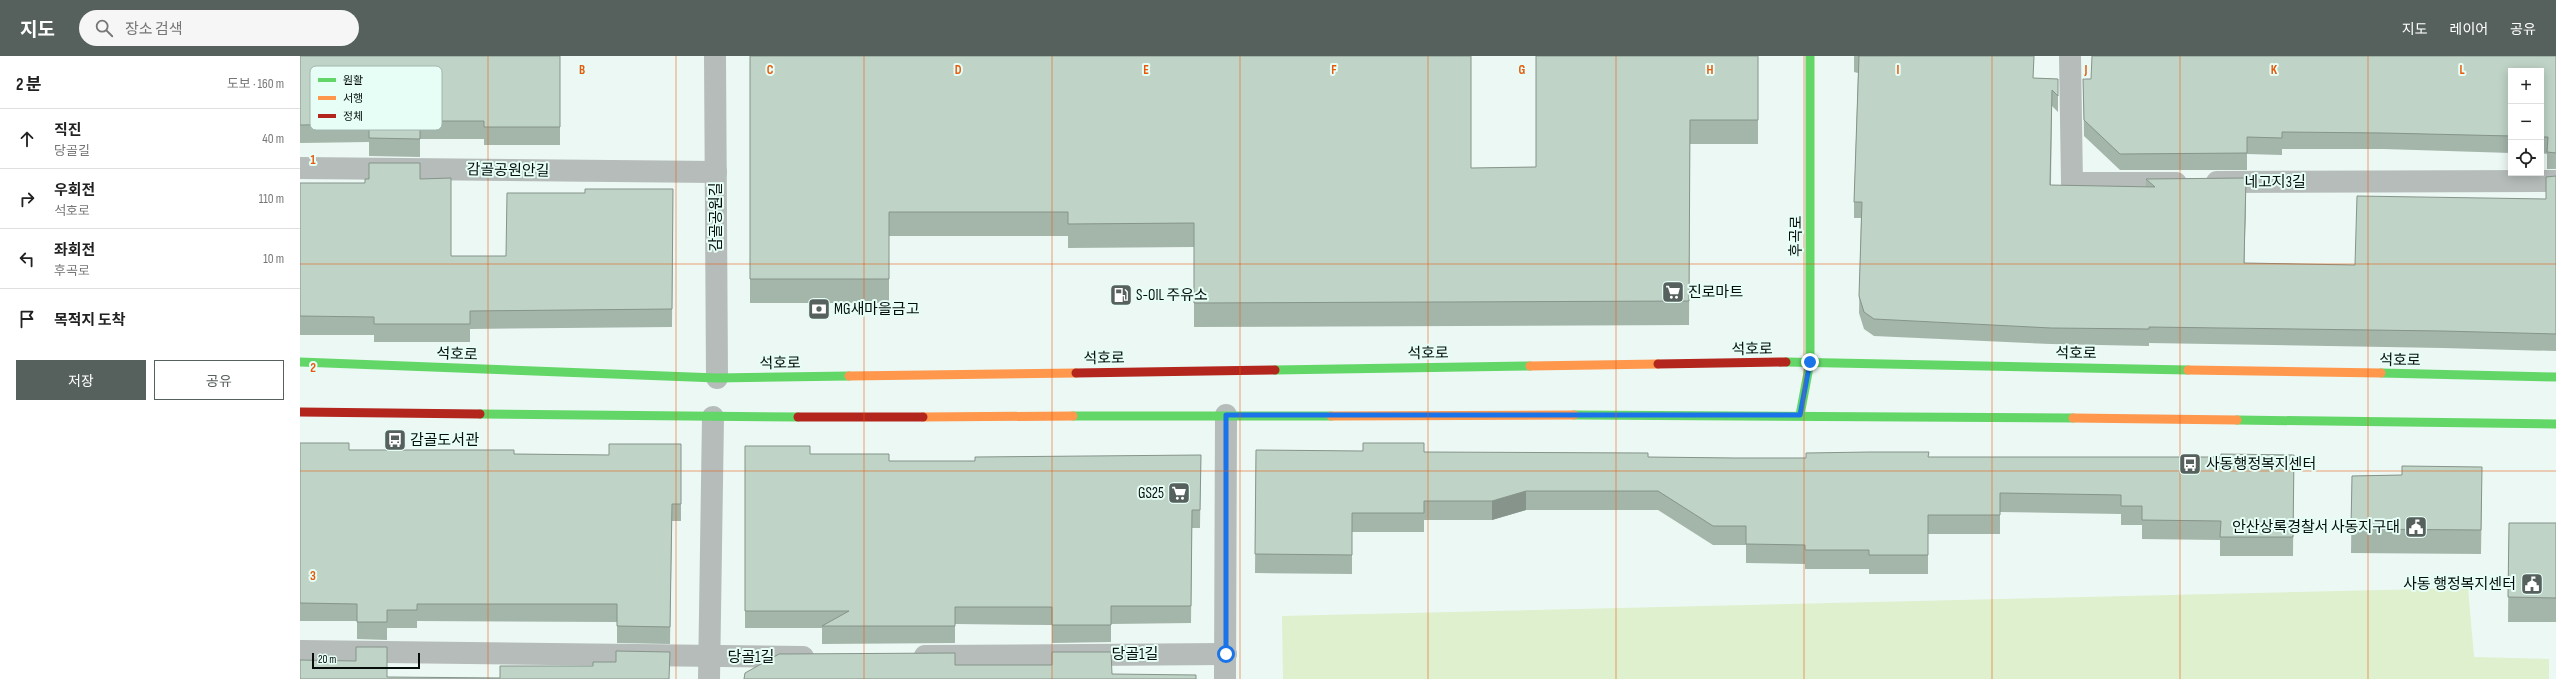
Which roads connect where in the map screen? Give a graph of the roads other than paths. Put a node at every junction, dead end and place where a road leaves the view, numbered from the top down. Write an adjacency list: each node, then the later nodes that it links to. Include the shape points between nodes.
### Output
1 (715, 56): 5 (street, 감골공원길)
2 (1810, 56): 8 (main road, 후곡로)
3 (2070, 56): 6 (street, 네고지3길, via 2072,183)
4 (300, 168): 5 (street, 감골공원안길)
5 (716, 172): 10 (street, 감골공원길)
6 (2556, 181)
7 (300, 362): 10 (main road, 석호로)
8 (1810, 362): 9 (main road, 석호로); 10 (main road, 석호로); 13 (main road, 후곡로)
9 (2556, 377)
10 (717, 378)
11 (300, 412): 14 (main road)
12 (1226, 415): 13 (main road); 14 (main road); 17 (street)
13 (1800, 415): 15 (main road)
14 (713, 417): 19 (street)
15 (2556, 424)
16 (300, 651): 19 (street, 당골1길)
17 (1226, 654): 18 (street, 당골1길); 22 (street)
18 (908, 656)
19 (709, 657): 20 (street, 당골1길); 21 (street)
20 (820, 657)
21 (710, 679)
22 (1226, 679)

